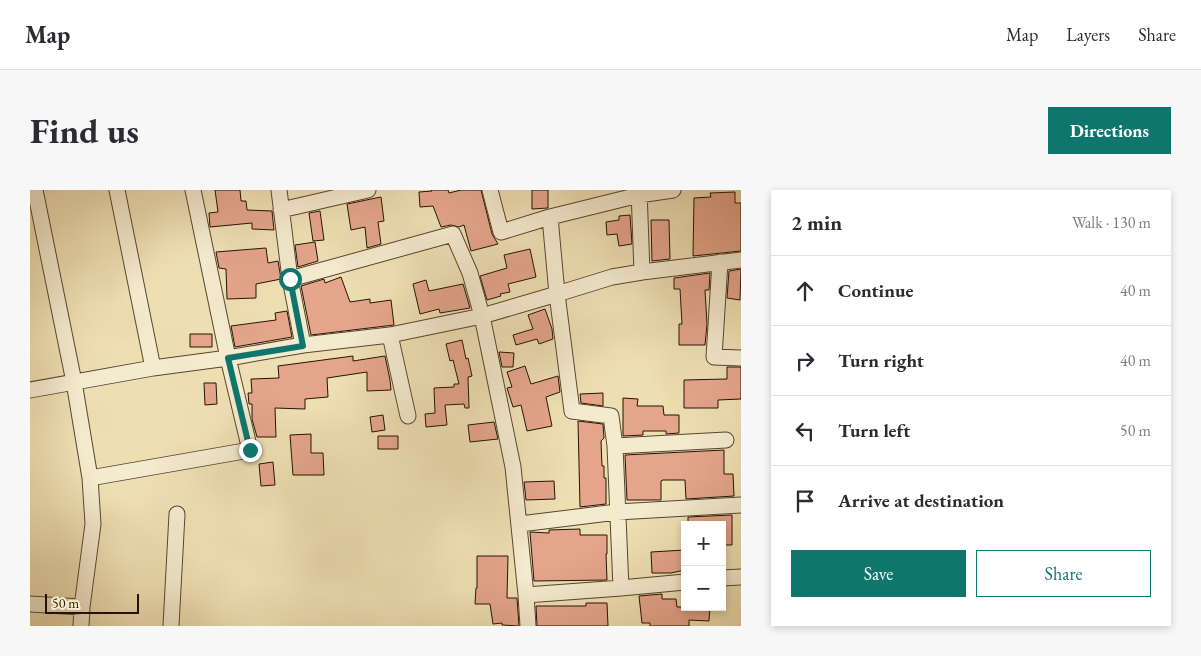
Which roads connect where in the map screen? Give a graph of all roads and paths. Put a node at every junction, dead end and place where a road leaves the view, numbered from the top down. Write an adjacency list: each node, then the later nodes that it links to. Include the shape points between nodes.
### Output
1 (35, 190): 22 (street)
2 (118, 190): 21 (street)
3 (193, 190): 19 (street)
4 (279, 190): 9 (street)
5 (490, 190): 10 (street, via 501,232)
6 (674, 190): 8 (street)
7 (359, 191): 9 (street)
8 (639, 192): 10 (street); 13 (street)
9 (281, 210): 14 (street)
10 (550, 217): 15 (street)
11 (741, 260): 12 (street)
12 (720, 262): 13 (street); 20 (street, via 714,357)
13 (642, 272): 15 (street, via 612,277)
14 (290, 279): 16 (street, via 453,234 470,273); 18 (street)
15 (557, 294): 16 (street); 26 (street, via 572,411 611,416)
16 (482, 316): 17 (street); 31 (street, via 513,467)
17 (390, 335): 18 (street); 24 (street)
18 (303, 346): 19 (street)
19 (228, 358): 21 (street); 27 (street, via 250,450)
20 (741, 358)
21 (153, 368): 22 (street)
22 (74, 382): 23 (street); 27 (street)
23 (30, 390)
24 (408, 416)
25 (726, 440): 26 (street)
26 (615, 446): 29 (street)
27 (90, 478): 38 (street, via 93,524)
28 (741, 505): 29 (street)
29 (617, 512): 31 (street); 35 (street)
30 (177, 514): 40 (street)
31 (520, 524): 36 (street)
32 (741, 577): 33 (street)
33 (726, 578)
34 (681, 582): 35 (street)
35 (621, 588): 36 (street)
36 (526, 595): 41 (street)
37 (30, 604): 38 (street)
38 (82, 606): 39 (street)
39 (81, 626)
40 (171, 626)
41 (528, 626)

